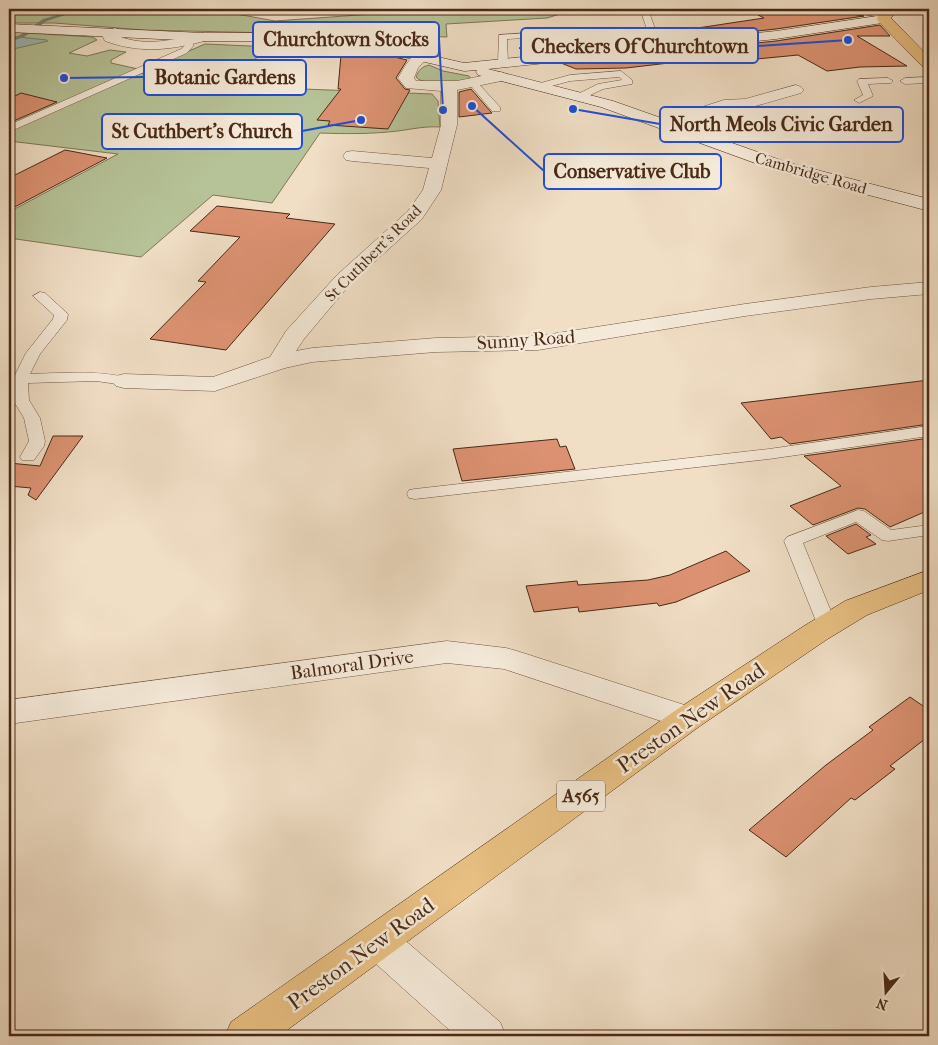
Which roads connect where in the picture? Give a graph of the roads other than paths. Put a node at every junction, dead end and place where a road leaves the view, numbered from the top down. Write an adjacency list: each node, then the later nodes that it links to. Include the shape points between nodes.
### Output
1 (856, 9): 5 (street)
2 (923, 9): 3 (street)
3 (929, 9)
4 (645, 12): 11 (lane, via 654,38)
5 (887, 14): 11 (street, via 786,34); 13 (main road, via 914,51)
6 (15, 28): 7 (street)
7 (115, 32): 9 (street); 10 (street, via 110,38 137,46 157,47)
8 (573, 33): 14 (lane, via 502,37)
9 (203, 37): 10 (street); 12 (street, Cambridge Road, via 286,37)
10 (186, 42): 26 (lane, via 190,45 184,51)
11 (661, 46): 14 (street)
12 (421, 57): 14 (street, Cambridge Road, via 464,67); 19 (street, via 407,73 406,78 412,85)
13 (928, 63)
14 (502, 70): 18 (street); 20 (street, Cambridge Road)
15 (929, 80): 17 (lane)
16 (888, 81): 23 (lane, via 862,81 868,96)
17 (905, 81)
18 (474, 84): 19 (street); 24 (lane)
19 (449, 86): 28 (street, St Cuthbert's Road, via 449,125)
20 (540, 86): 22 (street, Cambridge Road); 22 (lane, via 570,78 621,74 629,82 601,86)
21 (796, 90): 25 (street, via 746,104 730,103)
22 (580, 97): 25 (street, Cambridge Road)
23 (859, 100)
24 (496, 109)
25 (664, 124): 29 (street, Cambridge Road, via 780,166)
26 (9, 129)
27 (352, 156): 28 (street)
28 (439, 164): 32 (street, St Cuthbert's Road, via 432,190 415,215 344,279 294,336)
29 (929, 205)
30 (929, 288): 32 (street, Sunny Road, via 774,306 538,343 436,345 312,354)
31 (40, 296): 33 (lane, via 61,314 60,320 33,353)
32 (279, 362): 34 (street, Sunny Road, via 215,384)
33 (20, 379): 34 (lane, via 96,377); 36 (lane, via 21,400 32,418 37,441)
34 (124, 381)
35 (929, 431): 37 (lane, via 770,454)
36 (28, 457)
37 (415, 494)
38 (929, 530): 40 (lane, via 888,536 858,515 793,541)
39 (929, 579): 40 (main road, Preston New Road / A565, via 856,608)
40 (827, 626): 42 (main road, Preston New Road / A565)
41 (9, 712): 42 (street, Balmoral Drive, via 447,652 506,659)
42 (688, 718): 43 (main road, Preston New Road / A565)
43 (379, 942): 44 (main road, Preston New Road / A565); 45 (street)
44 (246, 1036)
45 (485, 1036)

